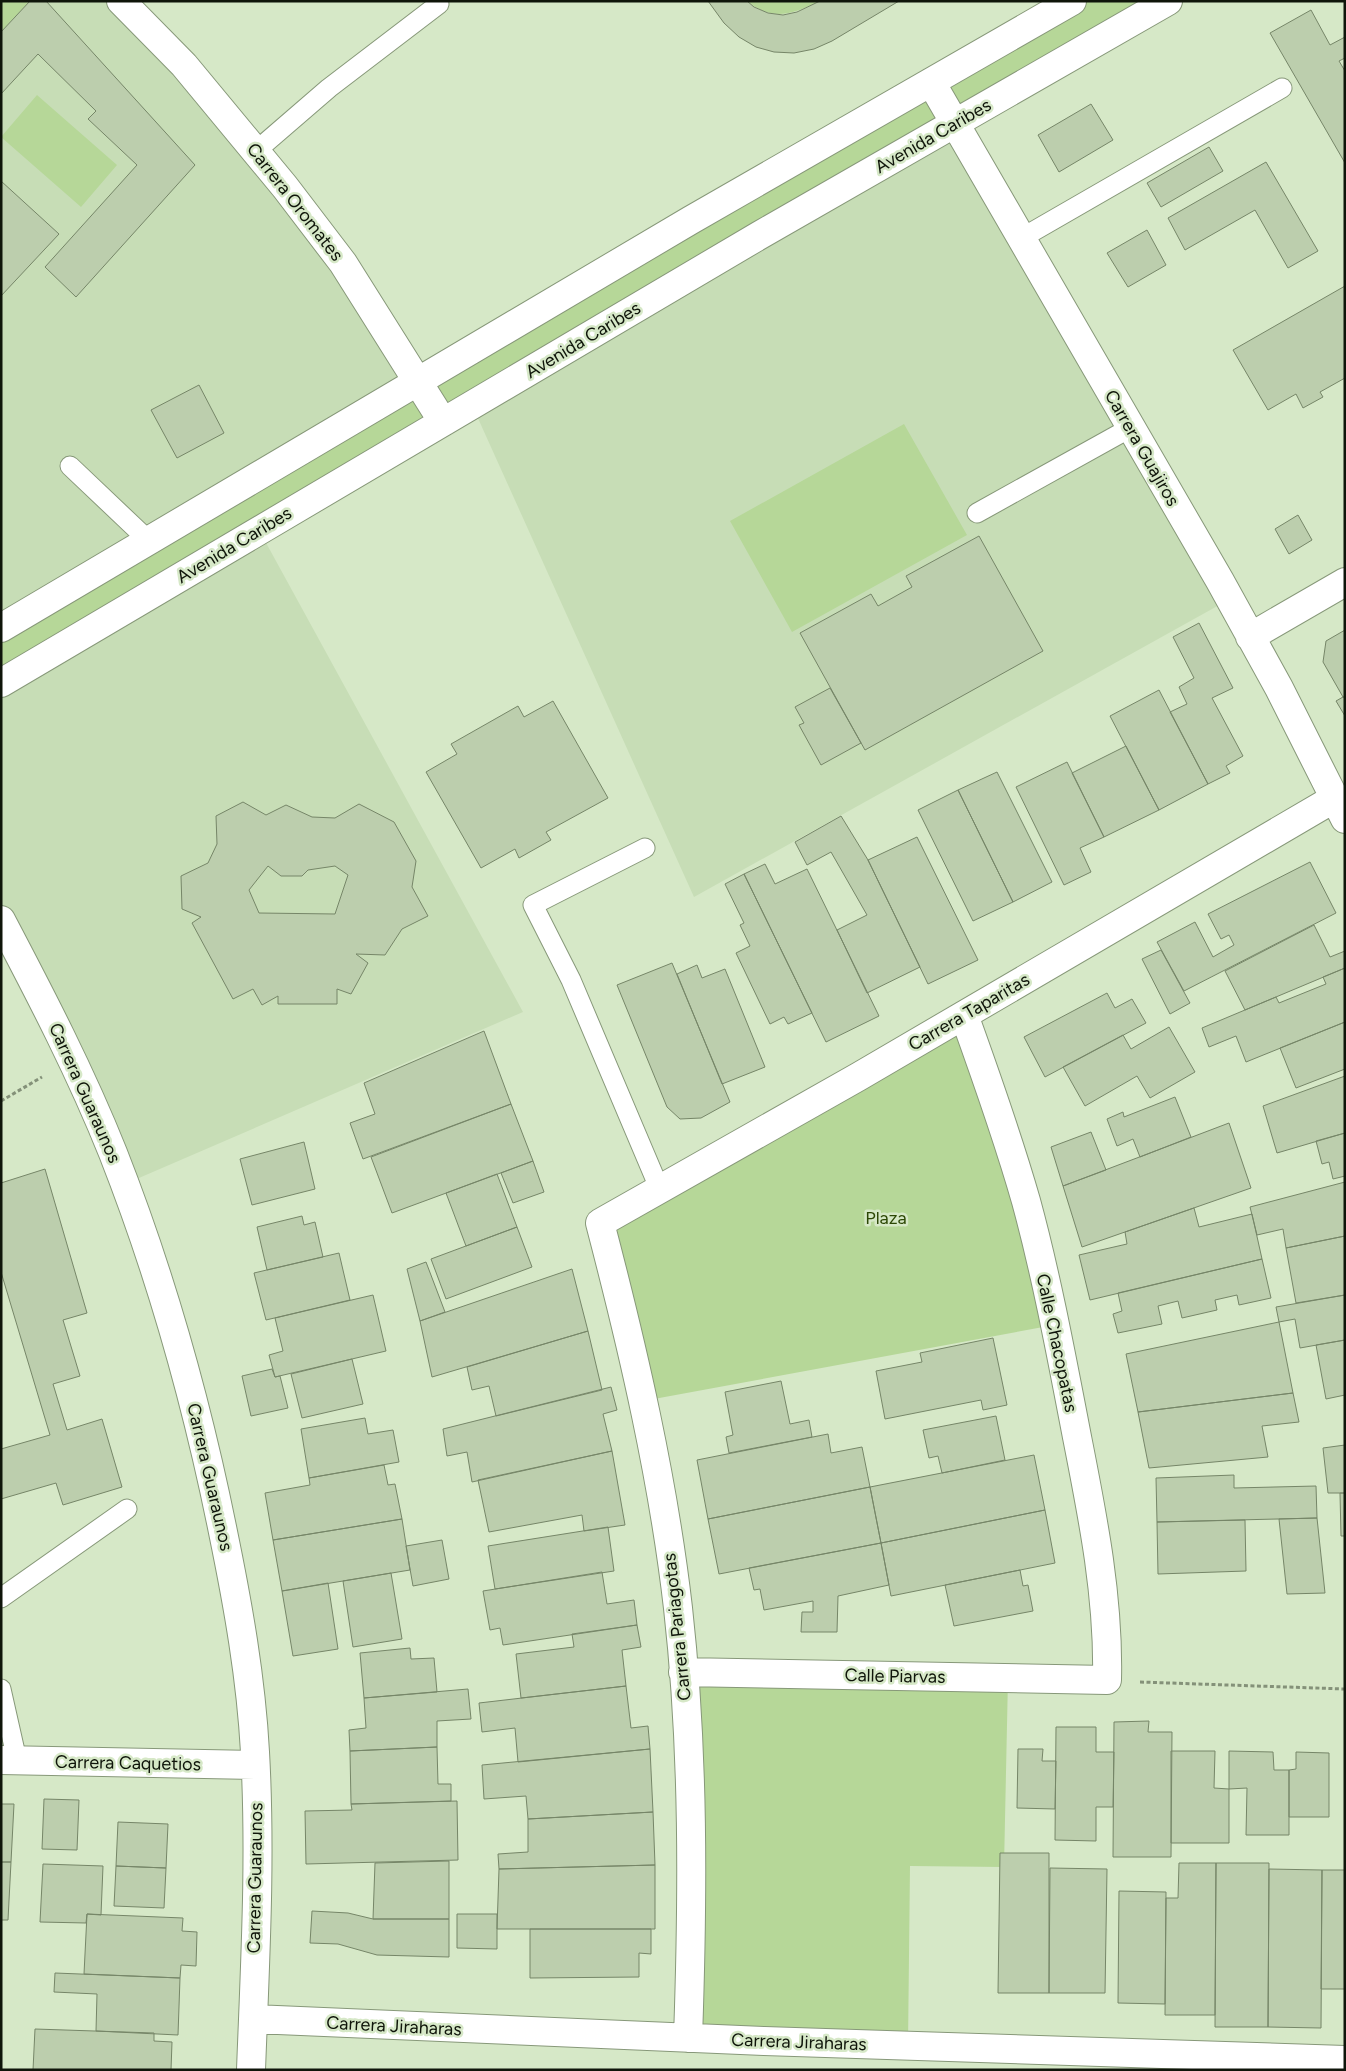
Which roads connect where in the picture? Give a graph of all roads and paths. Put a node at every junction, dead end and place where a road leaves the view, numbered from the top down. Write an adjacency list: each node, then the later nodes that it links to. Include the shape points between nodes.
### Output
1 (121, 1): 8 (street, Carrera Oromates, via 184,65)
2 (1072, 1): 5 (street)
3 (1168, 1): 7 (street, Avenida Caribes)
4 (439, 4): 8 (lane, via 329,88)
5 (931, 82): 7 (street, Carrera Guajiros); 10 (street)
6 (1282, 88): 9 (lane)
7 (954, 124): 9 (street, Carrera Guajiros); 11 (street, Avenida Caribes)
8 (256, 151): 10 (street, Carrera Oromates, via 343,263)
9 (1020, 239): 12 (street, Carrera Guajiros)
10 (418, 382): 11 (street, Carrera Oromates); 15 (street)
11 (443, 422): 19 (street, Avenida Caribes)
12 (1130, 428): 14 (lane); 18 (street, Carrera Guajiros)
13 (70, 466): 15 (lane)
14 (977, 513)
15 (149, 541): 17 (street)
16 (1345, 582): 18 (street)
17 (1, 628)
18 (1250, 637): 20 (street, Carrera Guajiros)
19 (1, 683)
20 (1340, 808): 23 (street, Carrera Taparitas)
21 (645, 848): 26 (lane, via 533,906 570,980)
22 (1, 920): 24 (street, Carrera Guaraunos)
23 (964, 1015): 26 (street, Carrera Taparitas); 31 (street, Calle Chacopatas, via 1026,1202 1065,1374 1099,1551)
24 (71, 1060): 25 (path); 35 (street, Carrera Guaraunos, via 112,1149 135,1210 188,1381 210,1468 241,1624)
25 (1, 1101)
26 (660, 1190): 27 (street, Carrera Taparitas)
27 (600, 1223): 30 (street, Carrera Pariagotas, via 655,1464 678,1608)
28 (127, 1509): 29 (lane)
29 (1, 1598)
30 (683, 1672): 31 (street, Calle Piarvas); 37 (street, Carrera Pariagotas, via 691,1876)
31 (1107, 1680): 33 (path)
32 (1, 1689): 34 (lane)
33 (1345, 1689)
34 (9, 1760): 35 (street, Carrera Caquetios)
35 (255, 1766): 36 (street, Carrera Guaraunos, via 258,1830)
36 (253, 2019): 37 (street, Carrera Jiraharas); 40 (street, Carrera Guaraunos)
37 (688, 2038): 38 (street, Carrera Jiraharas)
38 (1049, 2060): 39 (street, Carrera Jiraharas)
39 (1345, 2060)
40 (251, 2070)

